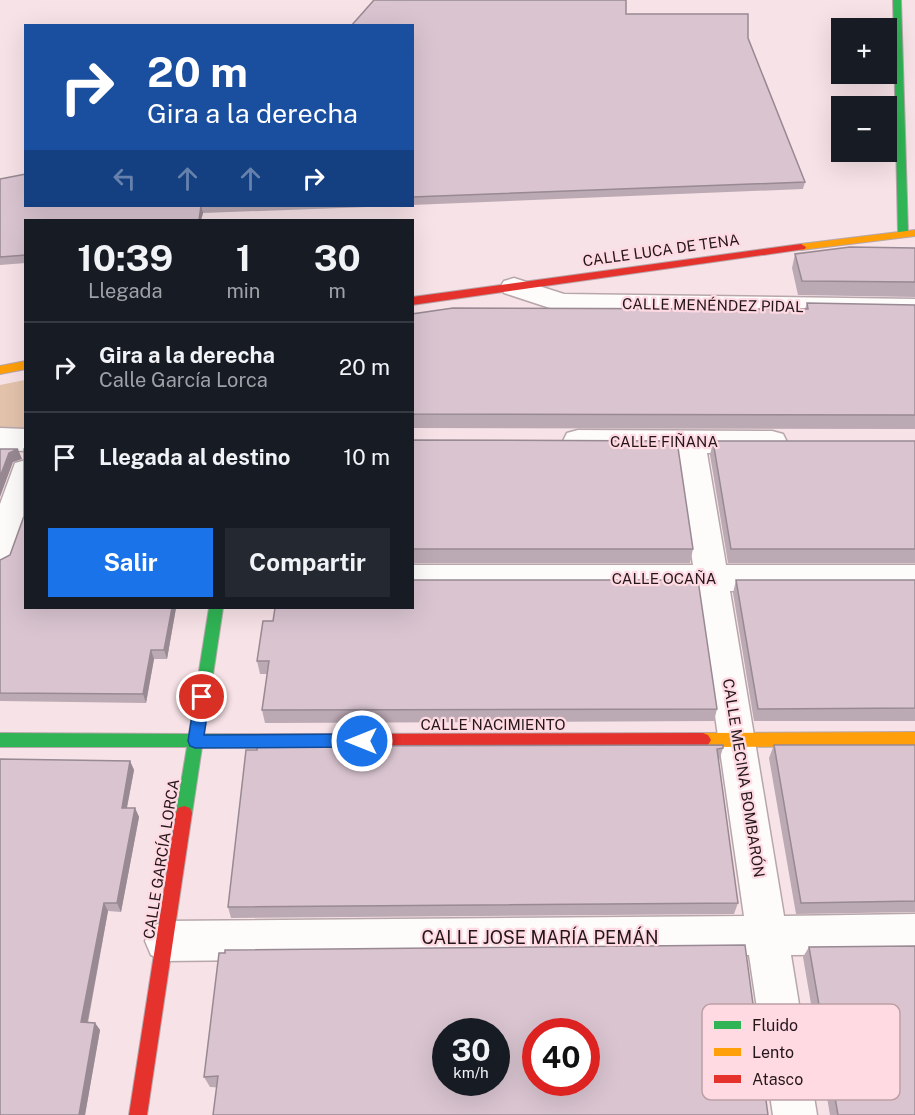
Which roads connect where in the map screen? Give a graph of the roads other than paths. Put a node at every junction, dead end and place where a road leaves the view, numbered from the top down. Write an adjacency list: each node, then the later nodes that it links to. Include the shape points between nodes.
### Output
1 (897, 0): 2 (street)
2 (909, 233): 3 (street, CALLE LUCA DE TENA)
3 (514, 287): 4 (street, CALLE LUCA DE TENA); 5 (street, CALLE MENÉNDEZ PIDAL, via 562,303)
4 (414, 301)
5 (915, 308)
6 (24, 365): 7 (street)
7 (0, 370)
8 (0, 439): 9 (street)
9 (24, 440)
10 (551, 441): 11 (street, CALLE FIÑANA)
11 (690, 441): 12 (street, CALLE FIÑANA); 16 (street, CALLE MECINA BOMBARÓN)
12 (797, 442)
13 (24, 477): 14 (street)
14 (0, 555)
15 (414, 578): 16 (street, CALLE OCAÑA)
16 (712, 578): 17 (street, CALLE OCAÑA); 19 (street, CALLE MECINA BOMBARÓN)
17 (915, 578)
18 (216, 609): 22 (street, CALLE GARCÍA LORCA)
19 (738, 739): 20 (street, CALLE NACIMIENTO); 22 (street, CALLE NACIMIENTO); 24 (street, CALLE MECINA BOMBARÓN)
20 (915, 739)
21 (0, 740): 22 (street, CALLE NACIMIENTO)
22 (195, 741): 25 (street, CALLE GARCÍA LORCA)
23 (915, 934): 24 (street, CALLE JOSE MARÍA PEMÁN)
24 (769, 936): 25 (street, CALLE JOSE MARÍA PEMÁN); 26 (street, CALLE MECINA BOMBARÓN)
25 (165, 941): 28 (street, CALLE GARCÍA LORCA)
26 (779, 1004)
27 (793, 1100): 29 (street, CALLE MECINA BOMBARÓN)
28 (138, 1115)
29 (795, 1115)

